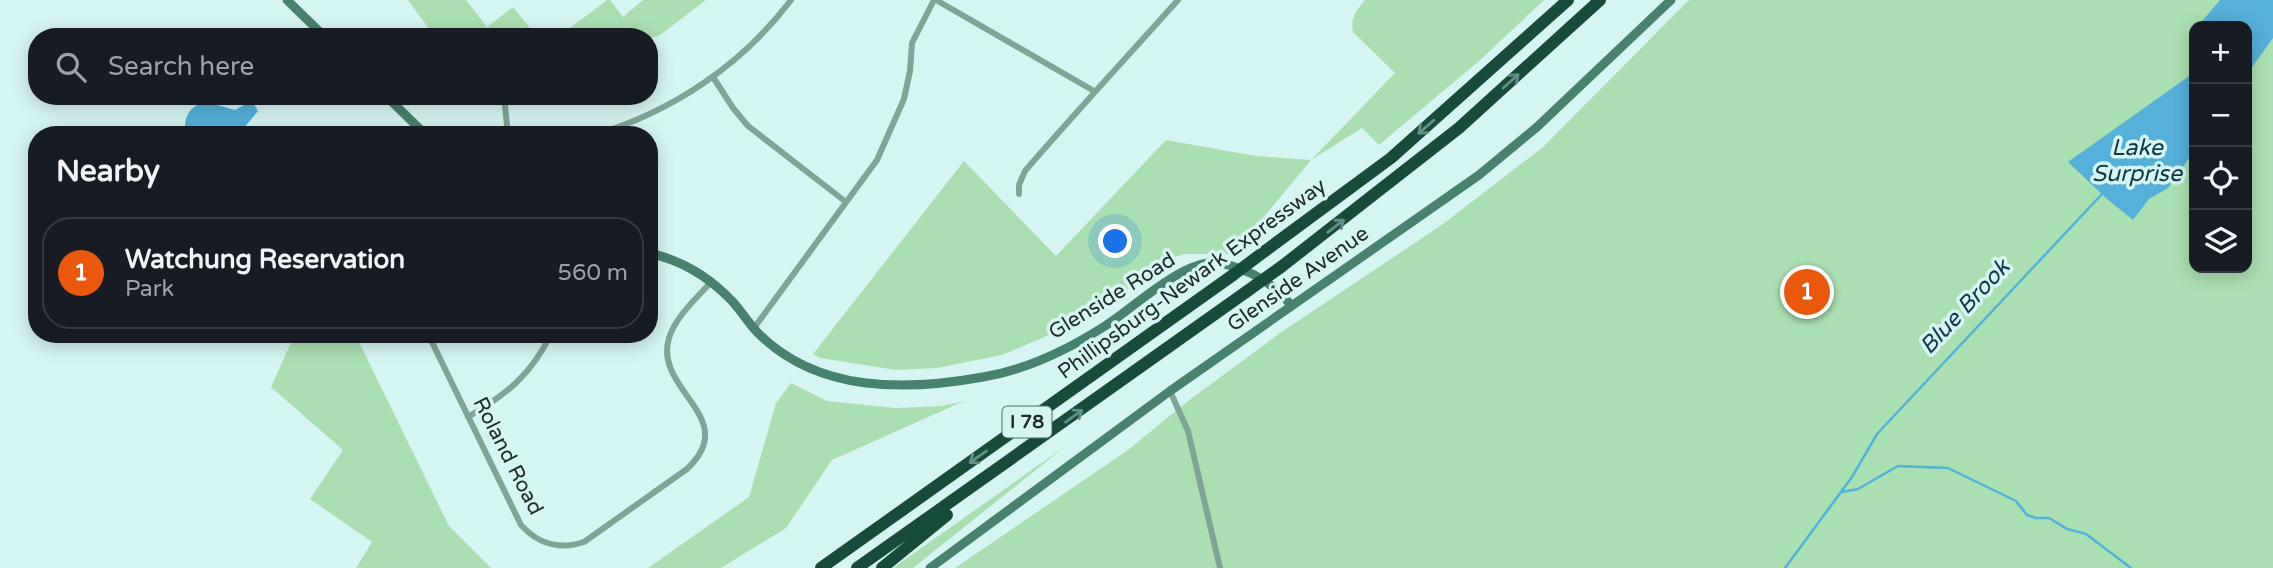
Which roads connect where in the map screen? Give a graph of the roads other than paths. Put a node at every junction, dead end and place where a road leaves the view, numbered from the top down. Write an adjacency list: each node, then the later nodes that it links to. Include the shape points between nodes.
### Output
1 (287, 0): 8 (main road)
2 (791, 0): 9 (street, via 748,48)
3 (935, 0): 10 (street); 17 (street, via 912,43 908,81 895,124 877,160)
4 (1178, 0): 10 (street)
5 (1568, 0): 27 (highway, Phillipsburg-Newark Expressway / I 78, one-way to 27, bridge, via 1391,158)
6 (1600, 0): 26 (highway, Phillipsburg-Newark Expressway / I 78, one-way to 6, bridge, via 1282,267 1459,128)
7 (1671, 0): 20 (main road, Glenside Avenue, via 1489,167)
8 (316, 28)
9 (713, 77): 15 (street, via 685,96); 17 (street, via 748,126)
10 (1094, 91): 16 (street, via 1025,171)
11 (395, 105): 13 (main road)
12 (505, 105): 14 (street)
13 (417, 126)
14 (507, 126)
15 (618, 126)
16 (1019, 194)
17 (846, 202): 21 (street)
18 (658, 256): 19 (main road, Glenside Road)
19 (711, 282): 21 (main road, Glenside Road); 25 (street, Roland Road, via 677,321 668,345 674,379 704,422 701,450 687,469 583,542 553,545 525,529)
20 (1291, 306): 21 (main road, Glenside Road, via 1259,276 1222,263 1207,263 1180,274 1105,326 1047,357 990,376 918,385 864,384 814,370 774,347); 24 (main road, Glenside Avenue)
21 (754, 328)
22 (432, 343): 25 (street, Roland Road)
23 (546, 343): 25 (street, via 520,381)
24 (1170, 391): 30 (main road, Glenside Avenue); 31 (street, via 1188,431)
25 (468, 417)
26 (1013, 459): 28 (highway, Phillipsburg-Newark Expressway / I 78); 29 (highway)
27 (821, 568)
28 (857, 568)
29 (882, 568)
30 (930, 568)
31 (1220, 568)

